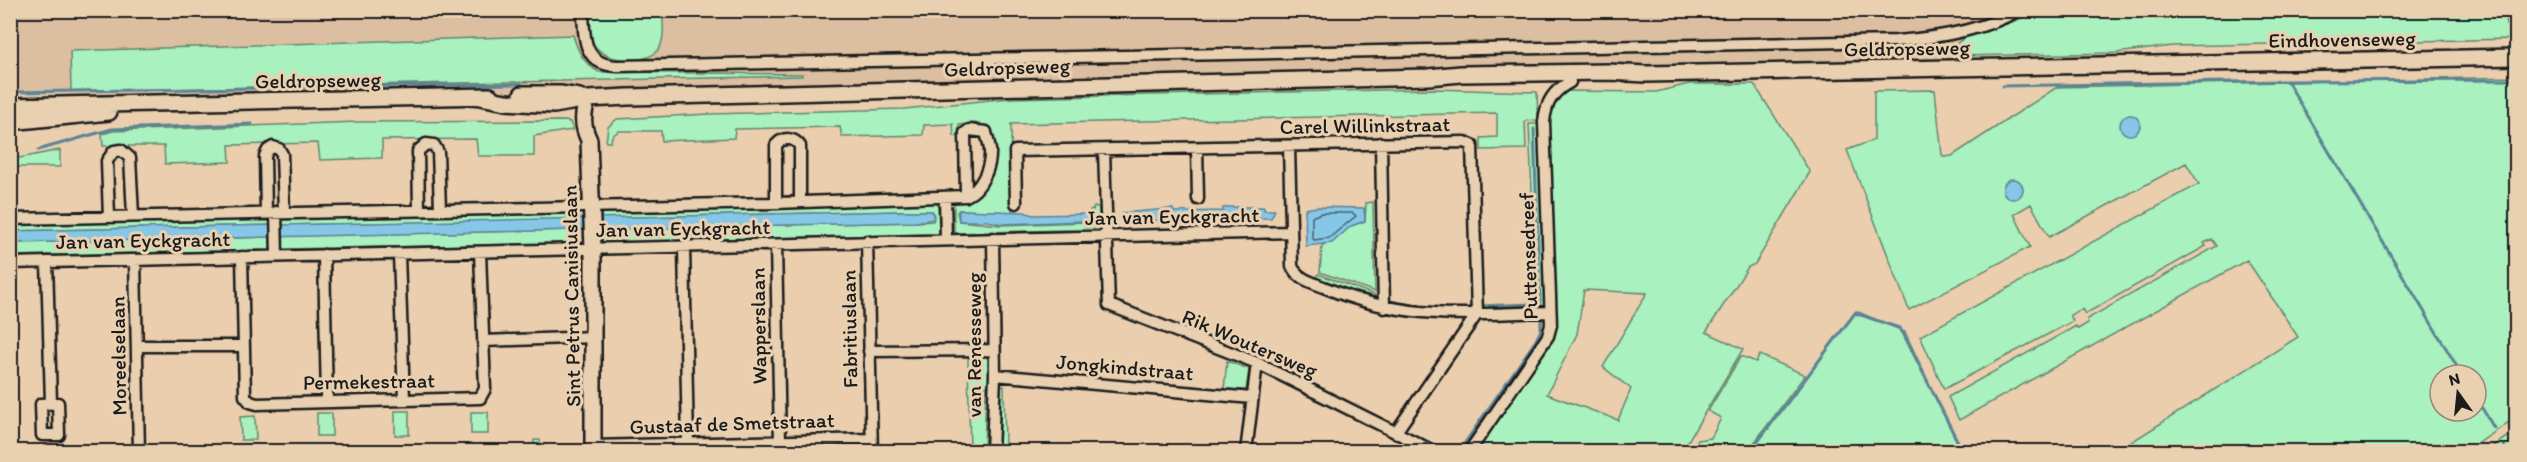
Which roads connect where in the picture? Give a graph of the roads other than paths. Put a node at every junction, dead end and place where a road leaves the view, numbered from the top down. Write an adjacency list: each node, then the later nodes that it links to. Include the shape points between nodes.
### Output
1 (583, 10): 2 (street, via 585,44 596,60 606,66 1896,40 1951,33 1995,22)
2 (2019, 10)
3 (2517, 57): 4 (main road, Eindhovenseweg)
4 (2169, 63): 5 (main road, Geldropseweg, via 1812,75)
5 (1646, 74): 6 (main road, Geldropseweg); 7 (main road, Geldropseweg)
6 (1428, 77): 7 (main road, Geldropseweg); 8 (main road, Geldropseweg)
7 (1570, 82): 46 (street, Puttensedreef, via 1549,99 1544,122)
8 (588, 99): 9 (main road, Geldropseweg, via 554,105 480,97); 24 (main road, Sint Petrus Canisiuslaan, via 594,130 589,140)
9 (157, 105): 10 (main road, Geldropseweg); 11 (main road, Geldropseweg)
10 (10, 106)
11 (10, 122)
12 (1381, 143): 13 (street, Carel Willinkstraat); 45 (street); 47 (street, Carel Willinkstraat, via 1472,145)
13 (1289, 146): 14 (street, Carel Willinkstraat); 29 (street)
14 (1197, 148): 15 (street, Carel Willinkstraat); 18 (street)
15 (1104, 150): 20 (street, Carel Willinkstraat, via 1015,151); 30 (street)
16 (966, 196): 16 (street, via 977,189 986,171 990,152 986,132 964,133); 17 (street, Jan van Eyckgracht)
17 (945, 198): 19 (street, Jan van Eyckgracht); 32 (street)
18 (1198, 199)
19 (801, 202): 21 (street, Jan van Eyckgracht); 21 (street, Jan van Eyckgracht, via 800,146 791,139 776,145)
20 (1016, 202)
21 (776, 203): 24 (street, Jan van Eyckgracht)
22 (440, 209): 23 (street, Jan van Eyckgracht); 23 (street, via 438,152 434,145 426,144 418,151); 24 (street, Jan van Eyckgracht)
23 (419, 210): 25 (street, Jan van Eyckgracht)
24 (591, 210): 34 (main road, Sint Petrus Canisiuslaan)
25 (275, 214): 25 (street, via 282,154 273,147 265,156); 26 (street, Jan van Eyckgracht); 38 (street)
26 (133, 215): 27 (street, Jan van Eyckgracht); 27 (street, Jan van Eyckgracht, via 130,158 121,150 114,150 106,161)
27 (109, 217): 28 (street, Jan van Eyckgracht)
28 (10, 219)
29 (1290, 232): 30 (street, Jan van Eyckgracht); 45 (street, via 1292,266 1300,276)
30 (1107, 237): 31 (street, Jan van Eyckgracht); 54 (street, Rik Woutersweg, via 1109,305)
31 (993, 238): 32 (street, Jan van Eyckgracht); 52 (street, van Renesseweg)
32 (946, 239): 33 (street, Jan van Eyckgracht)
33 (867, 241): 35 (street, Jan van Eyckgracht); 53 (street, Fabritiuslaan)
34 (592, 243): 36 (street, Jan van Eyckgracht); 37 (street, Jan van Eyckgracht); 48 (main road, Sint Petrus Canisiuslaan)
35 (776, 245): 36 (street, Jan van Eyckgracht); 62 (street, Wapperslaan)
36 (684, 247): 63 (street)
37 (480, 252): 39 (street, Jan van Eyckgracht); 49 (street)
38 (277, 253): 40 (street, Jan van Eyckgracht); 41 (street, Jan van Eyckgracht)
39 (399, 254): 40 (street, Jan van Eyckgracht); 57 (street)
40 (324, 255): 58 (street)
41 (242, 257): 42 (street, Jan van Eyckgracht); 51 (street)
42 (135, 260): 43 (street, Jan van Eyckgracht); 50 (street, Moreelselaan)
43 (47, 262): 44 (street, Jan van Eyckgracht); 59 (street)
44 (10, 263)
45 (1384, 308): 47 (street, via 1436,315)
46 (1550, 312): 47 (street); 70 (street, Puttensedreef, via 1546,342)
47 (1478, 314): 60 (street)
48 (594, 337): 49 (street); 64 (main road, Sint Petrus Canisiuslaan)
49 (484, 340): 57 (street, Permekestraat, via 485,389 480,398)
50 (137, 346): 51 (street); 65 (street, Moreelselaan)
51 (244, 346): 58 (street, Permekestraat, via 245,396 250,402)
52 (993, 350): 53 (street); 55 (street, van Renesseweg)
53 (869, 351): 61 (street, Fabritiuslaan)
54 (1257, 363): 56 (street); 60 (street, Rik Woutersweg)
55 (995, 375): 56 (street, Jongkindstraat); 67 (street, van Renesseweg)
56 (1252, 398): 68 (street)
57 (404, 400): 58 (street, Permekestraat)
58 (327, 401)
59 (51, 404)
60 (1396, 432): 69 (street, Rik Woutersweg)
61 (871, 439): 62 (street, Gustaaf de Smetstraat); 66 (street, Fabritiuslaan)
62 (780, 441): 63 (street, Gustaaf de Smetstraat)
63 (688, 444): 64 (street, Gustaaf de Smetstraat)
64 (593, 449)
65 (139, 452)
66 (872, 452)
67 (992, 452)
68 (1246, 452)
69 (1435, 452)
70 (1470, 452)

